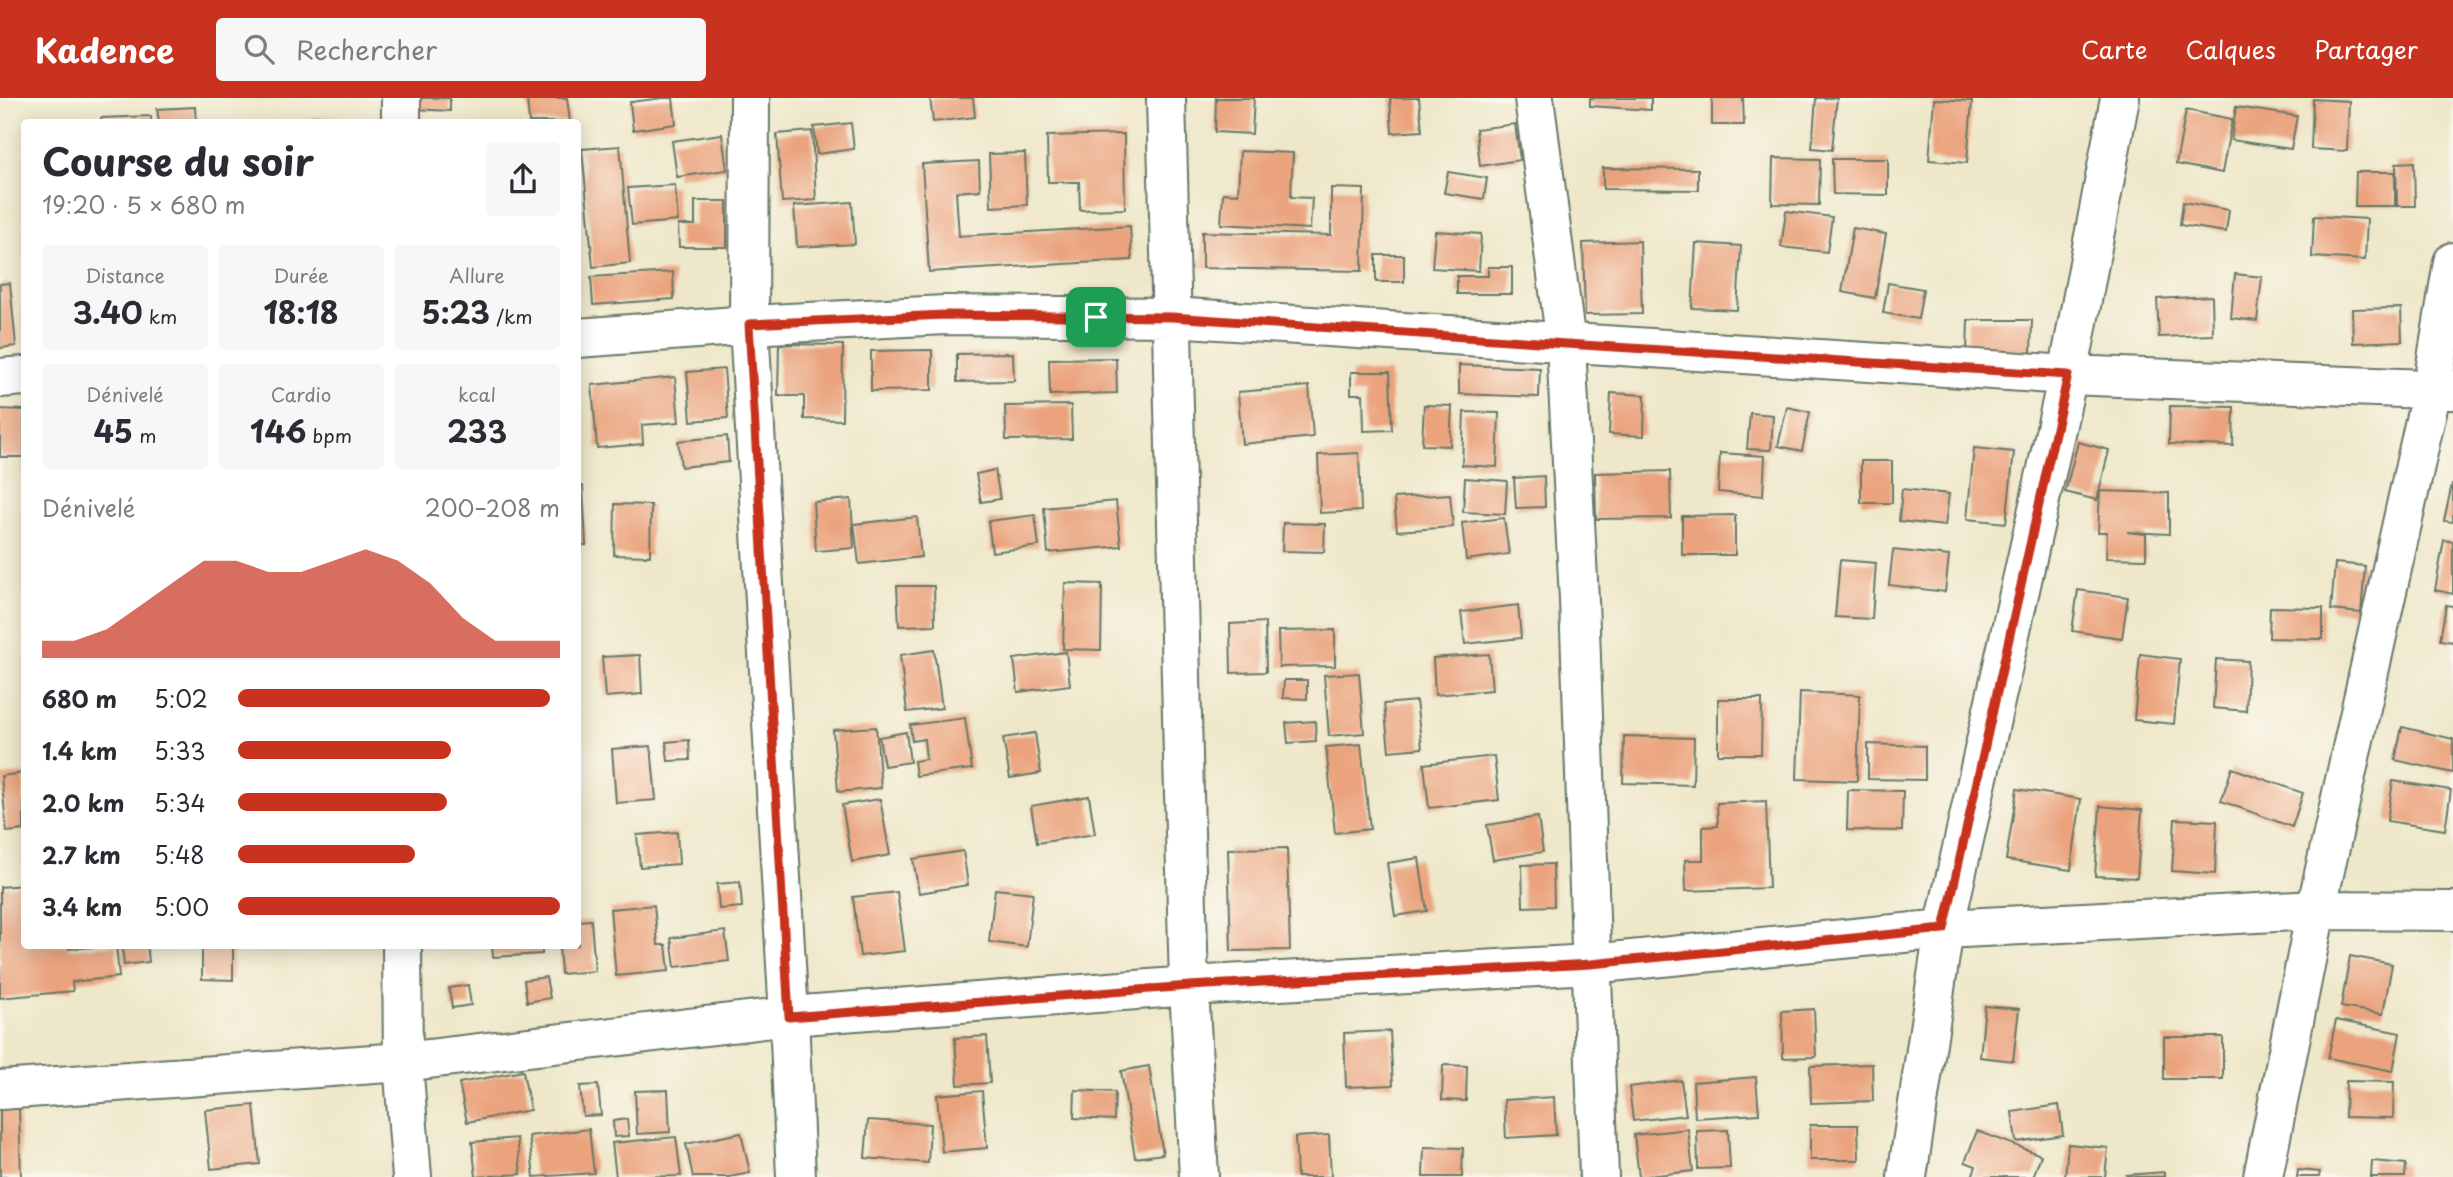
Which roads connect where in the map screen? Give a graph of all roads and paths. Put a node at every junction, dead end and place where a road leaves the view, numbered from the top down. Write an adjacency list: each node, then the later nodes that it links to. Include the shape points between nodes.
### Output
1 (401, 98): 6 (street)
2 (750, 98): 9 (street)
3 (1166, 98): 8 (street)
4 (1534, 98): 11 (street)
5 (2120, 98): 12 (street)
6 (401, 119)
7 (2453, 262): 15 (street)
8 (1172, 317): 9 (street, via 945,315); 11 (street); 21 (street)
9 (749, 324): 10 (street); 22 (street)
10 (581, 338)
11 (1566, 344): 12 (street); 20 (street)
12 (2068, 375): 15 (street); 18 (street)
13 (21, 376): 14 (street)
14 (0, 377)
15 (2442, 390): 16 (street)
16 (2316, 910): 17 (street); 18 (street); 30 (street)
17 (2453, 911)
18 (1944, 929): 20 (street); 29 (street)
19 (402, 949): 23 (street)
20 (1591, 964): 21 (street); 28 (street)
21 (1189, 986): 22 (street); 27 (street)
22 (789, 1017): 23 (street); 26 (street)
23 (402, 1062): 24 (street); 25 (street)
24 (0, 1090)
25 (412, 1177)
26 (796, 1177)
27 (1199, 1177)
28 (1599, 1177)
29 (1907, 1177)
30 (2263, 1177)

